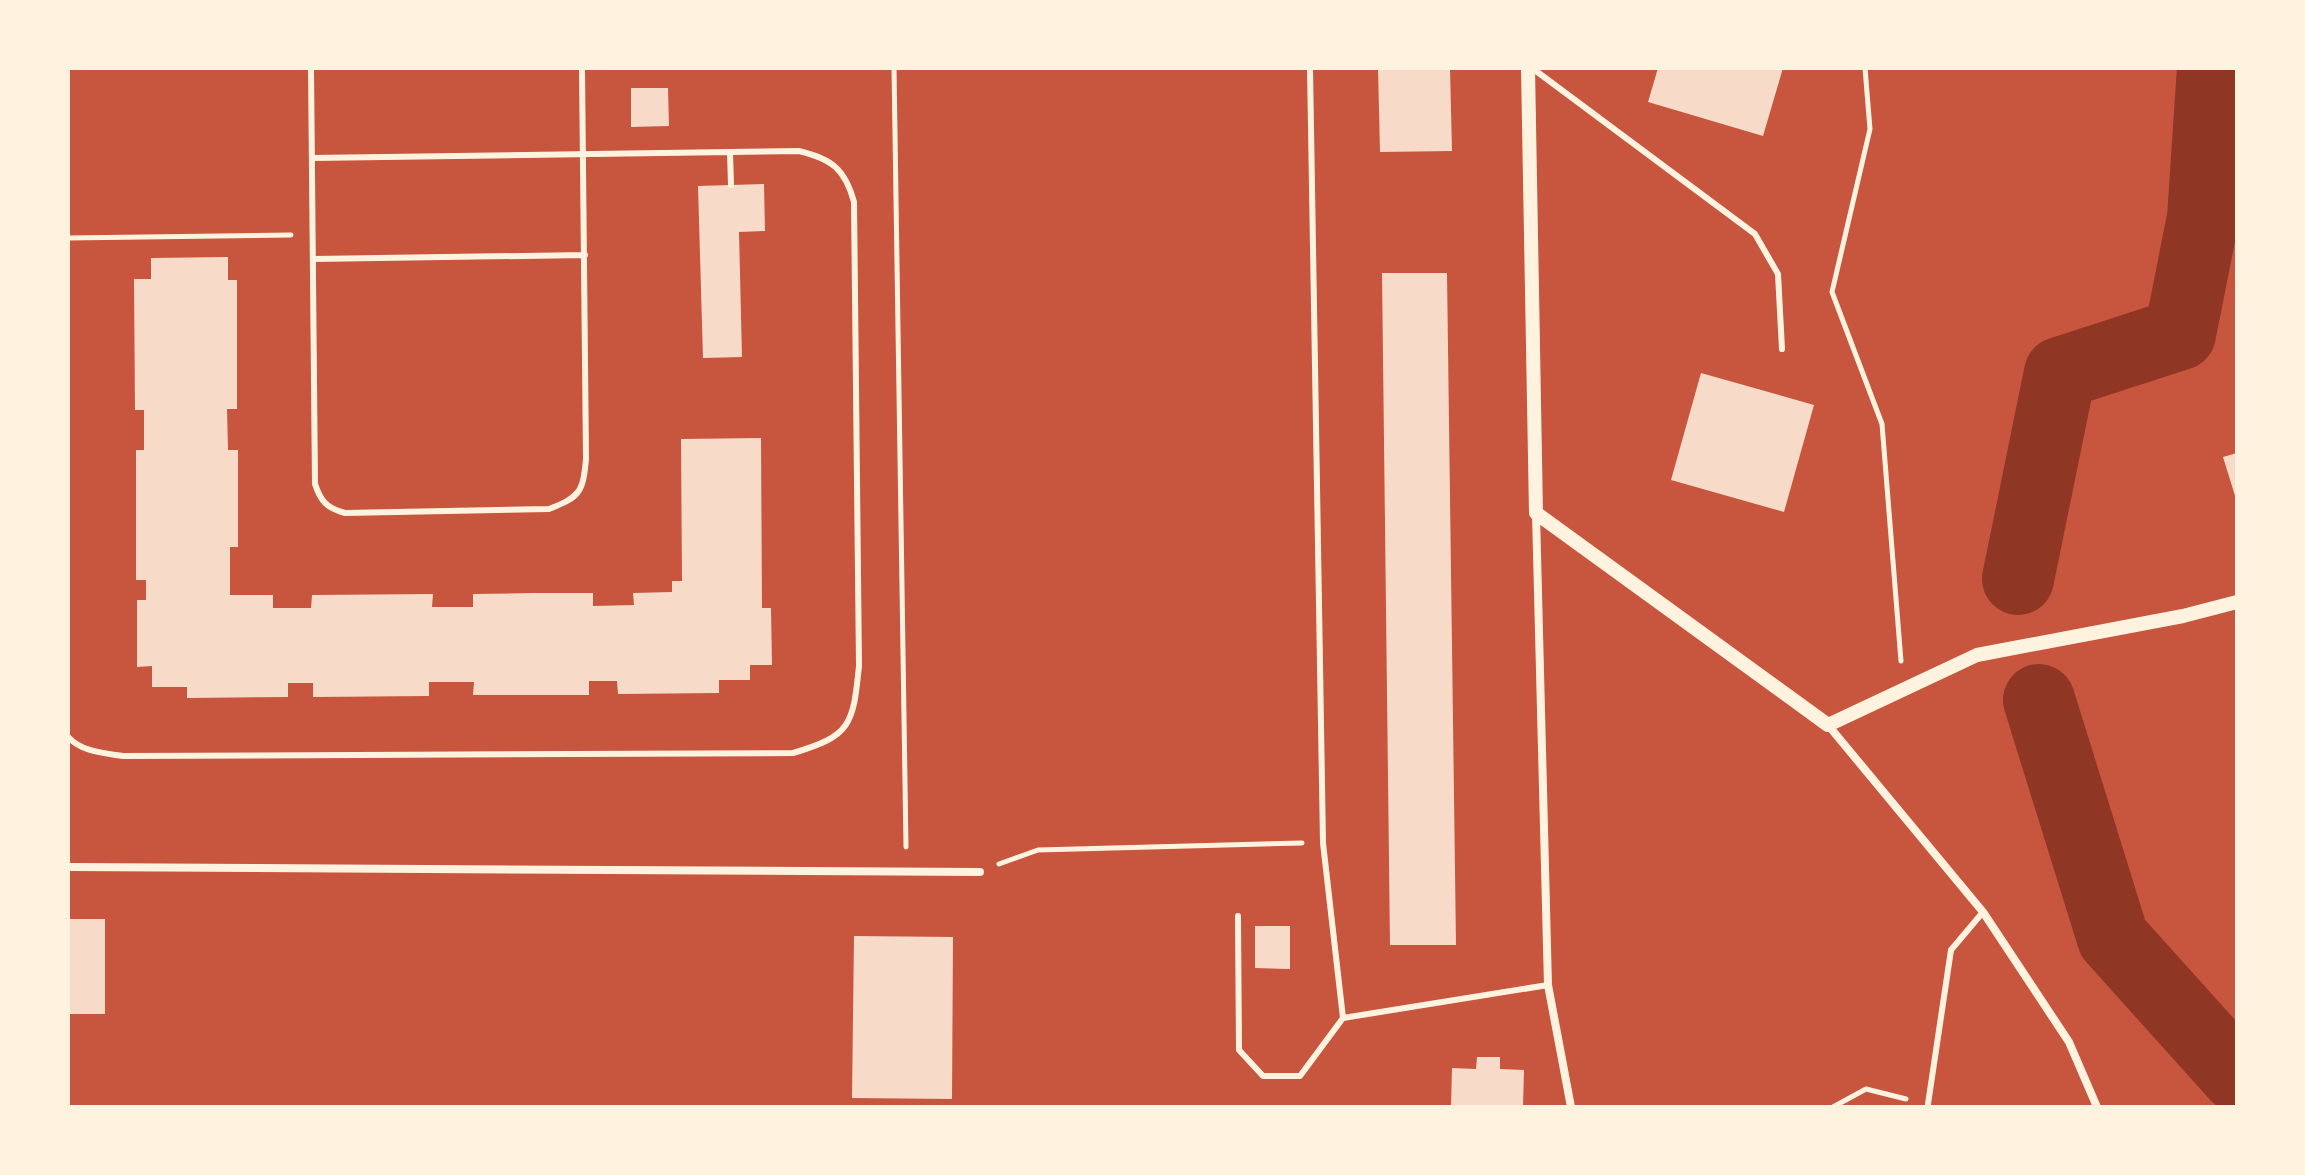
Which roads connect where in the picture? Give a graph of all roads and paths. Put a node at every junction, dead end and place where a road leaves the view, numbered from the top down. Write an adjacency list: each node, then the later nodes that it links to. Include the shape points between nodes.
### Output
1 (311, 68): 9 (lane)
2 (582, 68): 8 (lane)
3 (894, 68): 23 (path)
4 (1310, 68): 21 (lane)
5 (1530, 68): 15 (lane, via 1755,234 1778,274); 16 (street)
6 (1865, 68): 18 (path, via 1870,129 1832,292 1882,424)
7 (730, 152): 8 (lane); 10 (lane); 20 (lane, via 799,151 821,156 837,167 854,202 859,666 848,723 828,743 793,753 123,756 95,752)
8 (583, 154): 9 (lane); 13 (lane)
9 (312, 158): 11 (lane)
10 (731, 185)
11 (313, 235): 12 (path); 14 (lane)
12 (68, 238)
13 (585, 255): 14 (lane); 14 (lane, via 586,459 584,485 573,500 549,509 345,513 329,508 315,484)
14 (313, 259)
15 (1782, 349)
16 (1536, 513): 19 (street); 27 (street)
17 (2237, 602): 18 (street, via 1977,655)
18 (1903, 690): 19 (street)
19 (1828, 725): 25 (street)
20 (68, 737)
21 (1323, 843): 24 (path, via 1038,850); 28 (lane)
22 (68, 867): 23 (street)
23 (907, 870): 24 (street)
24 (980, 872)
25 (1983, 912): 29 (lane, via 1951,950); 32 (street, via 2069,1042)
26 (1238, 916): 28 (lane, via 1239,1050 1263,1076 1300,1076)
27 (1548, 985): 28 (lane); 30 (street)
28 (1343, 1018)
29 (1928, 1104): 31 (path, via 1866,1089)
30 (1571, 1107)
31 (1833, 1107)
32 (2097, 1107)

